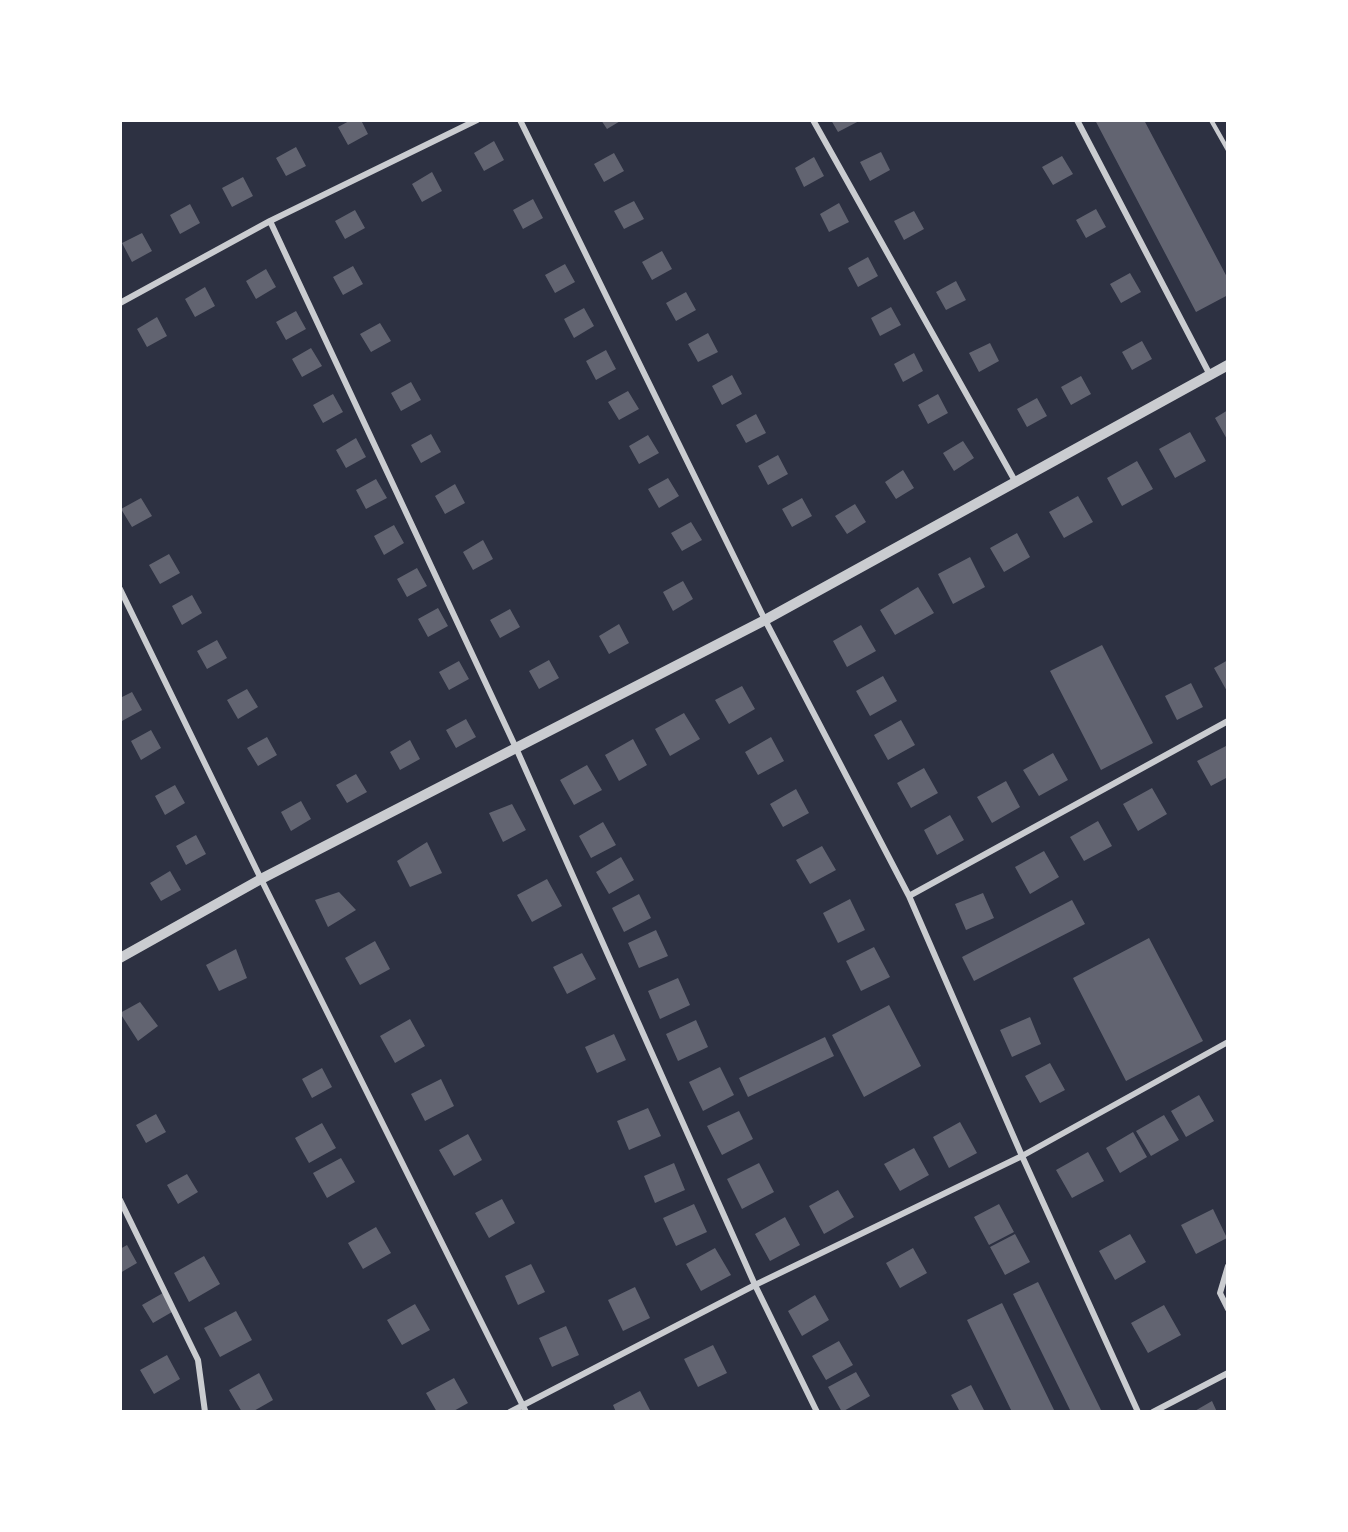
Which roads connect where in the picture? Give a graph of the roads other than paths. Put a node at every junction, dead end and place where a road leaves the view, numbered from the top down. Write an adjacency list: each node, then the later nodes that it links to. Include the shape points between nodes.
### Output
1 (477, 120): 7 (street)
2 (520, 120): 13 (street)
3 (813, 120): 11 (street)
4 (1077, 120): 10 (street)
5 (1210, 120): 6 (lane)
6 (1228, 150)
7 (270, 221): 8 (street); 15 (street)
8 (120, 303)
9 (1228, 365): 10 (street)
10 (1210, 375): 11 (street)
11 (1016, 481): 13 (street)
12 (120, 589): 16 (street)
13 (765, 620): 15 (street); 17 (street)
14 (1228, 722): 17 (street)
15 (516, 748): 16 (street); 23 (street)
16 (261, 879): 18 (street); 26 (street)
17 (909, 896): 20 (street)
18 (120, 958)
19 (1228, 1042): 20 (street)
20 (1022, 1156): 23 (street); 30 (street)
21 (120, 1200): 27 (street, via 198,1360)
22 (1228, 1266): 24 (street, via 1220,1293)
23 (755, 1285): 26 (street); 29 (street)
24 (1228, 1309)
25 (1228, 1373): 31 (street)
26 (524, 1409): 28 (street)
27 (205, 1412)
28 (510, 1412)
29 (817, 1412)
30 (1138, 1412)
31 (1153, 1412)

